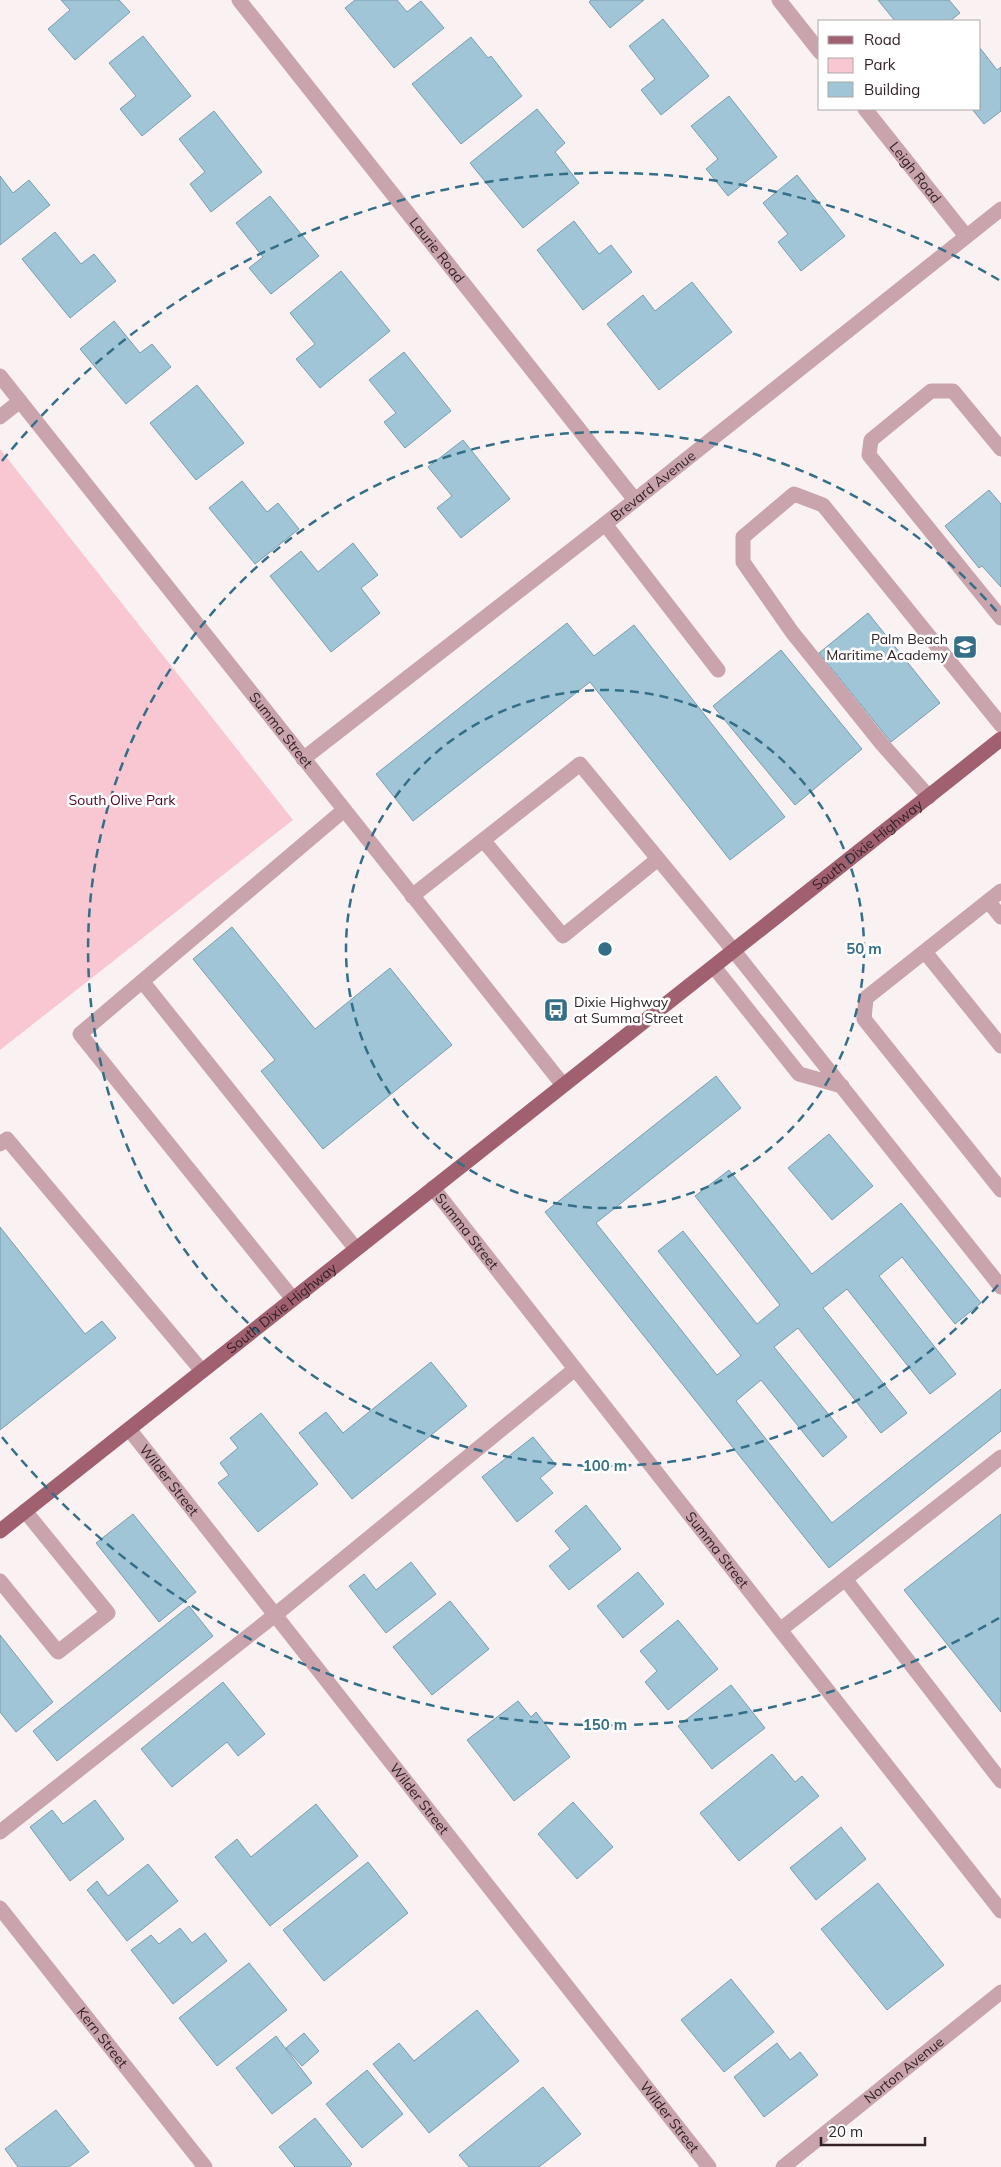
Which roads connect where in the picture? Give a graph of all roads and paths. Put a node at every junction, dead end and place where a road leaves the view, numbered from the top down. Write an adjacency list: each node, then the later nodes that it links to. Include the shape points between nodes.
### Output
1 (239, 0): 11 (street, Laurie Road)
2 (779, 0): 3 (street)
3 (818, 49)
4 (866, 110): 6 (street, Leigh Road)
5 (1001, 209): 6 (street, Brevard Avenue)
6 (966, 236): 11 (street, Brevard Avenue)
7 (0, 376): 8 (street, Summa Street)
8 (20, 401): 9 (street); 17 (street, Summa Street)
9 (0, 417)
10 (1001, 449): 13 (street, via 954,391 932,391 871,440 869,455)
11 (635, 500): 12 (street, Brevard Avenue)
12 (605, 524): 14 (street); 17 (street, Brevard Avenue)
13 (1001, 618)
14 (718, 670)
15 (1001, 725): 18 (street, via 823,505 794,494 742,536 743,562 792,632)
16 (1001, 739): 18 (main road, South Dixie Highway)
17 (303, 759): 19 (street, Summa Street)
18 (928, 796): 26 (main road, South Dixie Highway)
19 (344, 810): 23 (street, Summa Street); 29 (street)
20 (483, 840): 21 (street, via 580,764); 21 (street, via 563,936); 23 (street)
21 (658, 859): 26 (street)
22 (1001, 890): 24 (street)
23 (412, 896): 31 (street, Summa Street)
24 (988, 901): 25 (street); 27 (street)
25 (1001, 917)
26 (734, 950): 28 (main road, South Dixie Highway); 32 (street)
27 (925, 952): 30 (street); 35 (street, via 866,998 864,1019)
28 (714, 967): 31 (main road, South Dixie Highway); 32 (street, via 799,1074)
29 (142, 982): 36 (street); 38 (street, via 80,1034)
30 (1001, 1046)
31 (563, 1085): 34 (main road, South Dixie Highway)
32 (842, 1086): 37 (street)
33 (0, 1144): 40 (street, via 6,1139)
34 (433, 1188): 36 (main road, South Dixie Highway); 39 (street, Summa Street)
35 (1001, 1190)
36 (356, 1249): 38 (main road, South Dixie Highway)
37 (1001, 1287)
38 (293, 1299): 40 (main road, South Dixie Highway)
39 (575, 1370): 47 (street); 48 (street, Summa Street)
40 (202, 1371): 41 (main road, South Dixie Highway)
41 (129, 1429): 43 (main road, South Dixie Highway); 47 (street, Wilder Street)
42 (1001, 1457): 45 (street)
43 (25, 1511): 44 (main road, South Dixie Highway); 46 (street, via 108,1613 58,1652)
44 (0, 1531)
45 (845, 1579): 48 (street); 49 (street)
46 (0, 1581)
47 (275, 1614): 50 (street); 55 (street, Wilder Street)
48 (780, 1630): 52 (street, Summa Street)
49 (1001, 1781)
50 (0, 1832)
51 (0, 1908): 54 (street, Kern Street)
52 (1001, 1911)
53 (1001, 1992): 56 (street, Norton Avenue)
54 (205, 2167)
55 (709, 2167)
56 (783, 2167)

